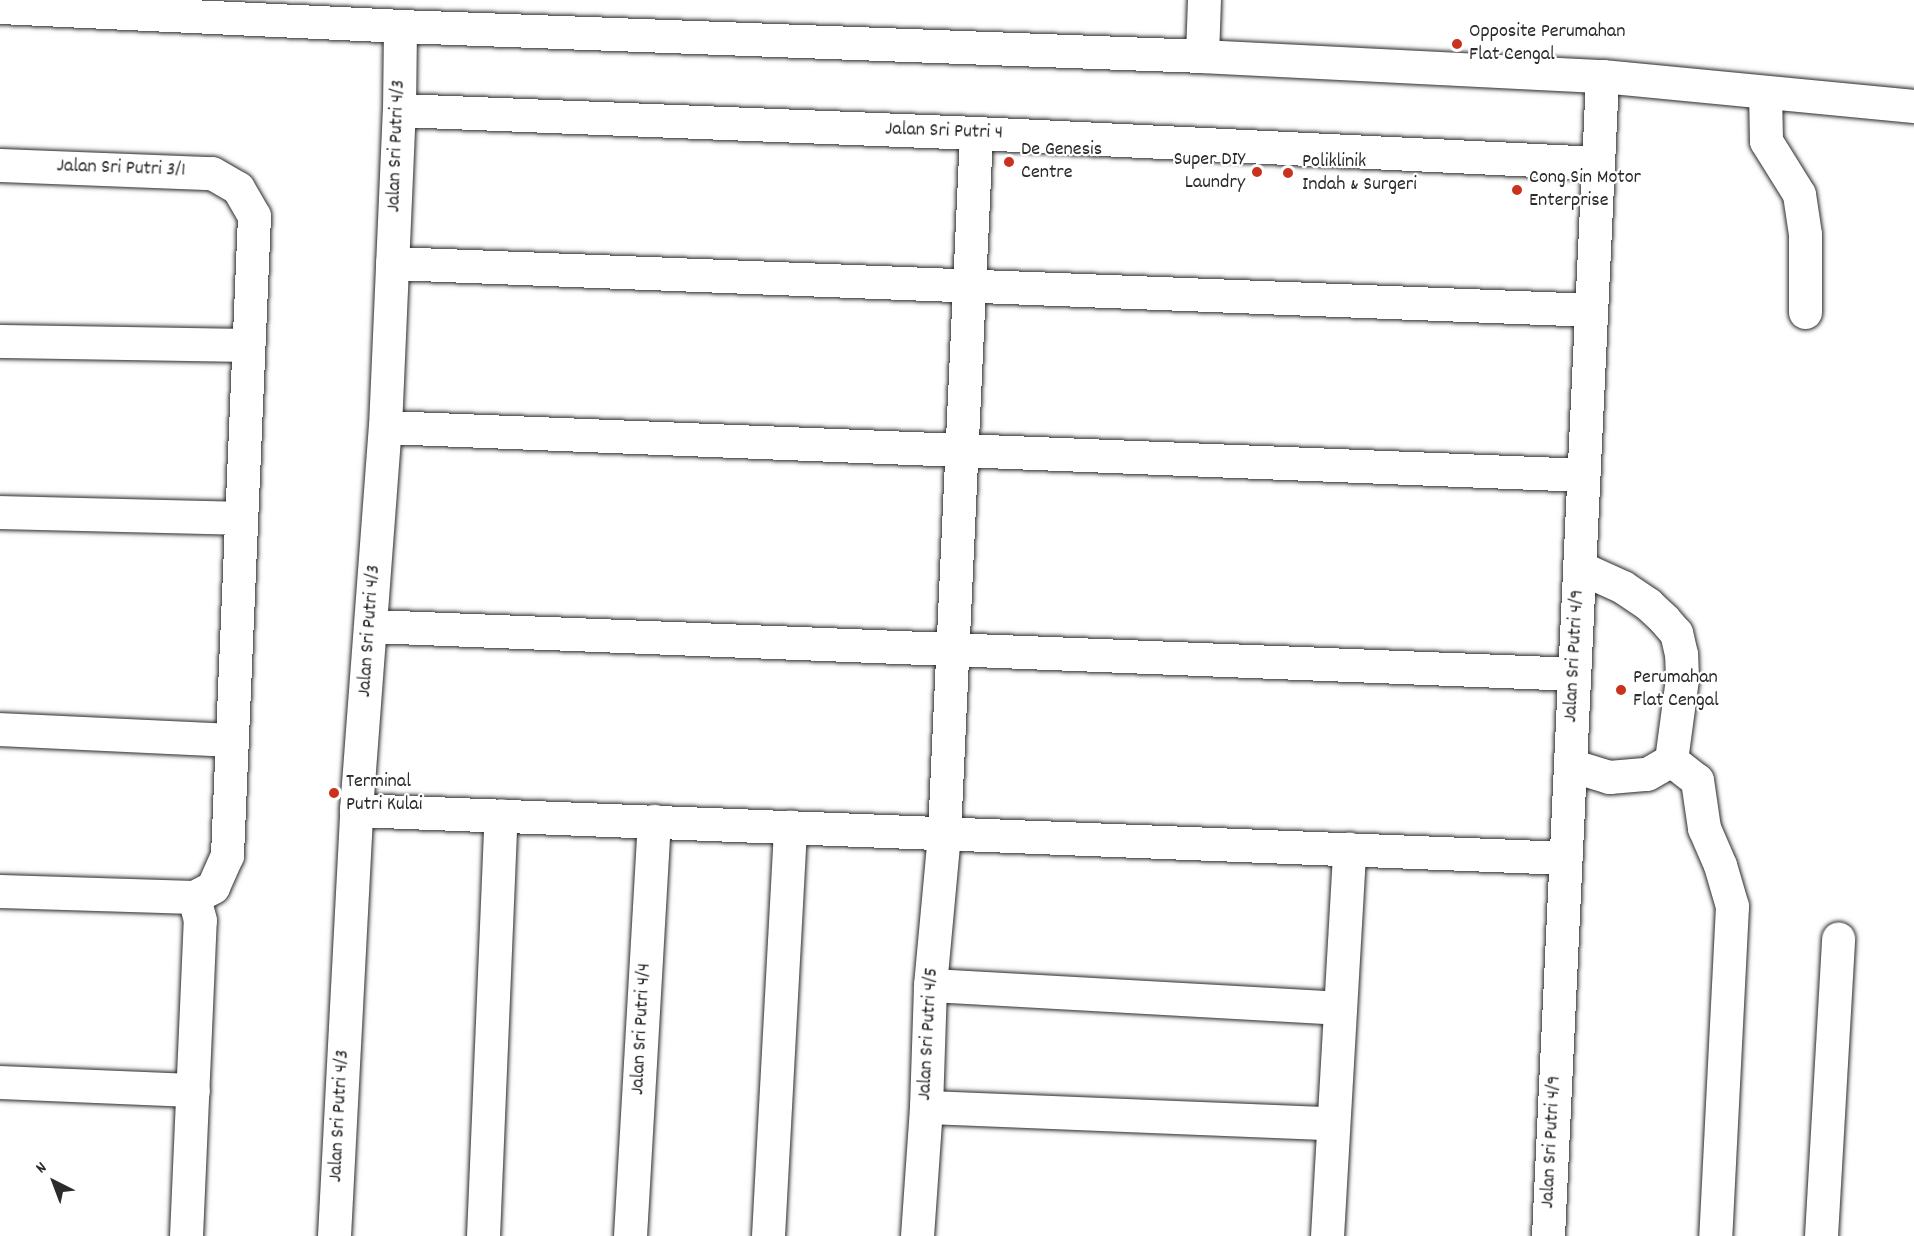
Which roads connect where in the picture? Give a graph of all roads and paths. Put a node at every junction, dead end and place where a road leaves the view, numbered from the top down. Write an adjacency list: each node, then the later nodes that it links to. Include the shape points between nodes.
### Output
1 (1204, 0): 5 (street)
2 (49, 4): 3 (street); 4 (street)
3 (0, 7)
4 (400, 26): 5 (street); 9 (street, Jalan Sri Putri 4/3)
5 (1202, 56): 6 (street)
6 (1602, 76): 7 (street); 11 (street, Jalan Sri Putri 4/9)
7 (1765, 92): 8 (street); 16 (street, via 1766,141 1799,194 1805,234)
8 (1914, 106)
9 (399, 110): 10 (street, Jalan Sri Putri 4); 13 (street, Jalan Sri Putri 4/3)
10 (976, 133): 11 (street, Jalan Sri Putri 4); 14 (street, Jalan Sri Putri 4/5)
11 (1598, 163): 15 (street, Jalan Sri Putri 4/9)
12 (0, 165): 18 (street, Jalan Sri Putri 3/1, via 212,173 237,188 254,216)
13 (392, 263): 14 (street); 19 (street, Jalan Sri Putri 4/3)
14 (969, 286): 15 (street); 20 (street, Jalan Sri Putri 4/5)
15 (1591, 310): 21 (street, Jalan Sri Putri 4/9)
16 (1805, 312)
17 (0, 341): 18 (street)
18 (248, 345): 23 (street)
19 (385, 427): 20 (street); 25 (street, Jalan Sri Putri 4/3)
20 (962, 450): 21 (street); 26 (street, Jalan Sri Putri 4/5)
21 (1583, 475): 24 (street, Jalan Sri Putri 4/9)
22 (0, 512): 23 (street)
23 (241, 518): 29 (street)
24 (1579, 567): 27 (street, Jalan Sri Putri 4/9); 30 (street, via 1623,587 1648,604 1676,633 1682,679)
25 (371, 626): 26 (street); 32 (street, Jalan Sri Putri 4/3)
26 (952, 649): 27 (street); 36 (street, Jalan Sri Putri 4/5)
27 (1574, 674): 31 (street, Jalan Sri Putri 4/9)
28 (0, 729): 29 (street)
29 (232, 740): 40 (street, via 227,855 213,887)
30 (1671, 760): 31 (street, via 1647,774 1609,777); 56 (street, via 1697,780 1704,828 1732,906)
31 (1570, 765): 38 (street, Jalan Sri Putri 4/9)
32 (356, 810): 33 (street); 49 (street, Jalan Sri Putri 4/3)
33 (501, 815): 34 (street); 50 (street)
34 (654, 821): 35 (street); 51 (street, Jalan Sri Putri 4/4)
35 (790, 827): 36 (street); 52 (street)
36 (944, 833): 37 (street); 42 (street, Jalan Sri Putri 4/5)
37 (1349, 849): 38 (street); 43 (street)
38 (1565, 858): 55 (street, Jalan Sri Putri 4/9)
39 (0, 891): 40 (street)
40 (194, 897): 45 (street, via 201,920)
41 (1838, 938): 57 (street)
42 (930, 985): 43 (street); 46 (street, Jalan Sri Putri 4/5)
43 (1339, 1008): 47 (street)
44 (0, 1082): 45 (street)
45 (193, 1090): 48 (street)
46 (926, 1107): 47 (street); 53 (street, Jalan Sri Putri 4/5)
47 (1332, 1123): 54 (street)
48 (186, 1236)
49 (334, 1236)
50 (483, 1236)
51 (630, 1236)
52 (768, 1236)
53 (917, 1236)
54 (1327, 1236)
55 (1548, 1236)
56 (1715, 1236)
57 (1821, 1236)

